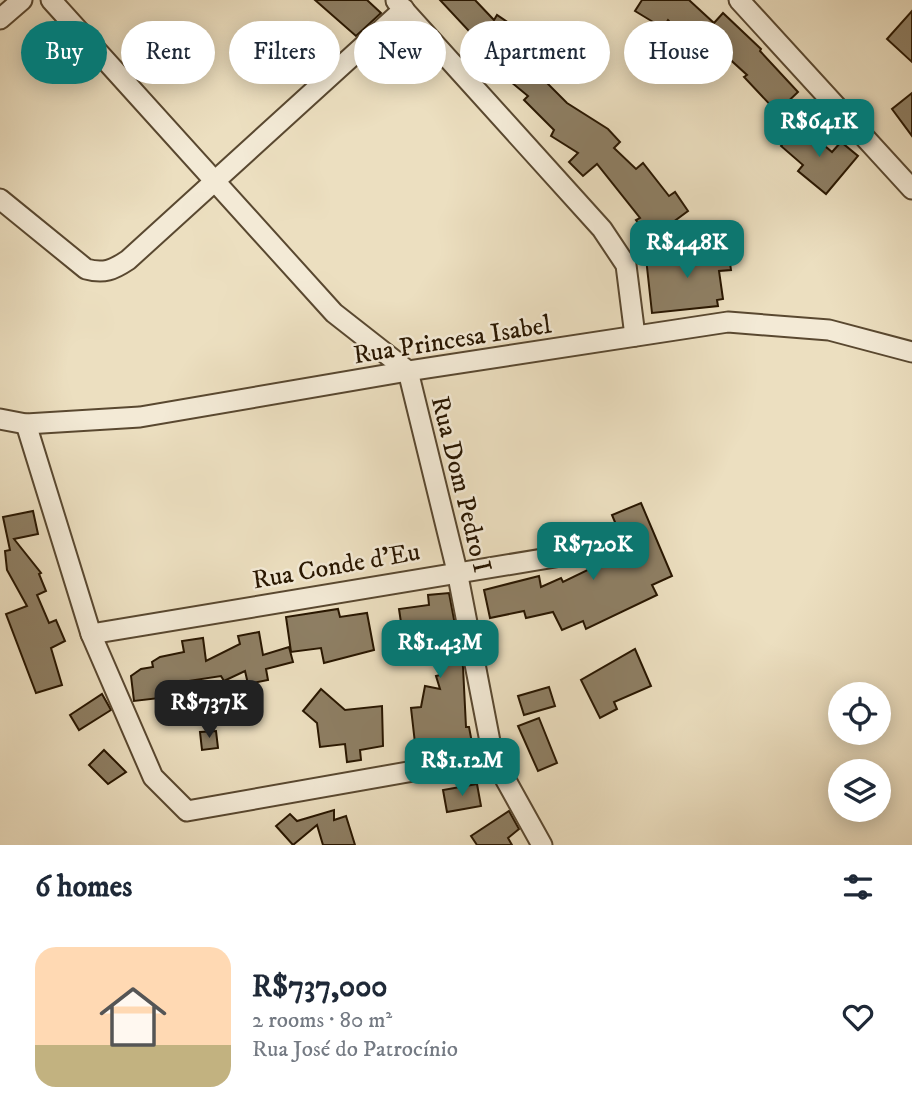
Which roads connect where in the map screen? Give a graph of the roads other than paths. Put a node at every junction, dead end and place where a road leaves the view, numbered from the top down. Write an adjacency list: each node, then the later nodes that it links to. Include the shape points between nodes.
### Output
1 (22, 0): 5 (street)
2 (51, 0): 6 (street)
3 (739, 0): 7 (street)
4 (400, 5): 6 (street); 9 (street, via 603,229 626,265)
5 (0, 19)
6 (212, 181): 8 (street, via 128,260 101,273 86,269); 11 (street, via 334,313)
7 (912, 189)
8 (0, 199)
9 (635, 336): 10 (street, Rua Princesa Isabel, via 728,322 829,330); 11 (street, Rua Princesa Isabel)
10 (912, 352)
11 (408, 371): 13 (street, Rua Princesa Isabel, via 140,417); 15 (street, Rua Dom Pedro I)
12 (0, 419): 13 (street, Rua Princesa Isabel)
13 (26, 424): 16 (street)
14 (591, 551): 15 (street, Rua Conde d'Eu)
15 (457, 571): 16 (street, Rua Conde d'Eu); 17 (street, Rua Dom Pedro I)
16 (91, 634): 17 (street, via 153,777 187,811)
17 (493, 757): 18 (street, Rua Dom Pedro I)
18 (542, 845)

